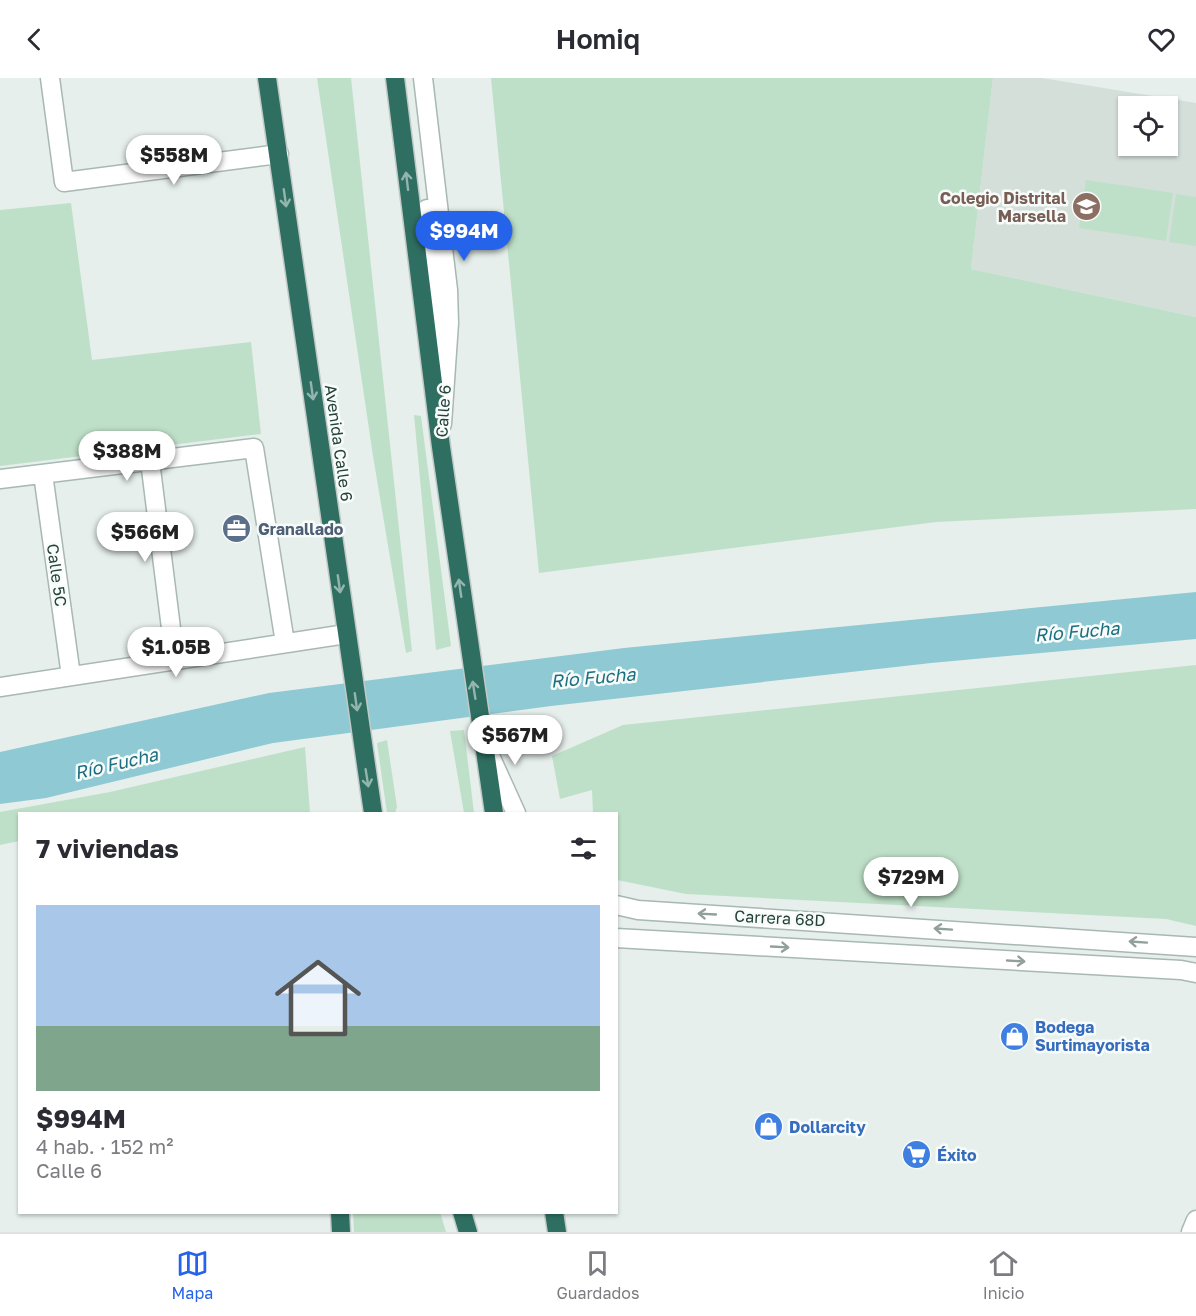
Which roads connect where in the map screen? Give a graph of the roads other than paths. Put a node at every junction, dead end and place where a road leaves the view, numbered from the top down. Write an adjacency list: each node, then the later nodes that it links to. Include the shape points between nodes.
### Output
1 (50, 78): 6 (street, via 64,182)
2 (267, 78): 6 (highway, Avenida Calle 6)
3 (395, 78): 7 (highway, one-way to 3)
4 (412, 78): 7 (street, Calle 6, via 433,272)
5 (423, 78): 7 (street, Calle 6, via 448,290)
6 (279, 154): 11 (highway, Avenida Calle 6, one-way to 11)
7 (441, 447): 16 (highway, one-way to 7)
8 (150, 461): 9 (street); 12 (street, via 254,448); 13 (street)
9 (43, 474): 10 (street); 14 (street, Calle 5C)
10 (0, 479)
11 (346, 634): 12 (street); 17 (highway, Avenida Calle 6, one-way to 17)
12 (285, 643): 13 (street)
13 (175, 660): 14 (street)
14 (71, 676): 15 (street)
15 (0, 687)
16 (481, 734): 18 (highway); 19 (street)
17 (373, 812)
18 (494, 812)
19 (516, 812)
20 (618, 905): 22 (street, Carrera 68D, one-way to 20, via 638,910)
21 (618, 938): 23 (street, Carrera 68D, one-way to 23)
22 (1196, 947)
23 (1188, 972)
24 (340, 1214): 28 (highway)
25 (463, 1214): 29 (highway)
26 (554, 1214): 30 (highway)
27 (1196, 1220): 31 (street)
28 (341, 1232)
29 (468, 1232)
30 (556, 1232)
31 (1191, 1232)

